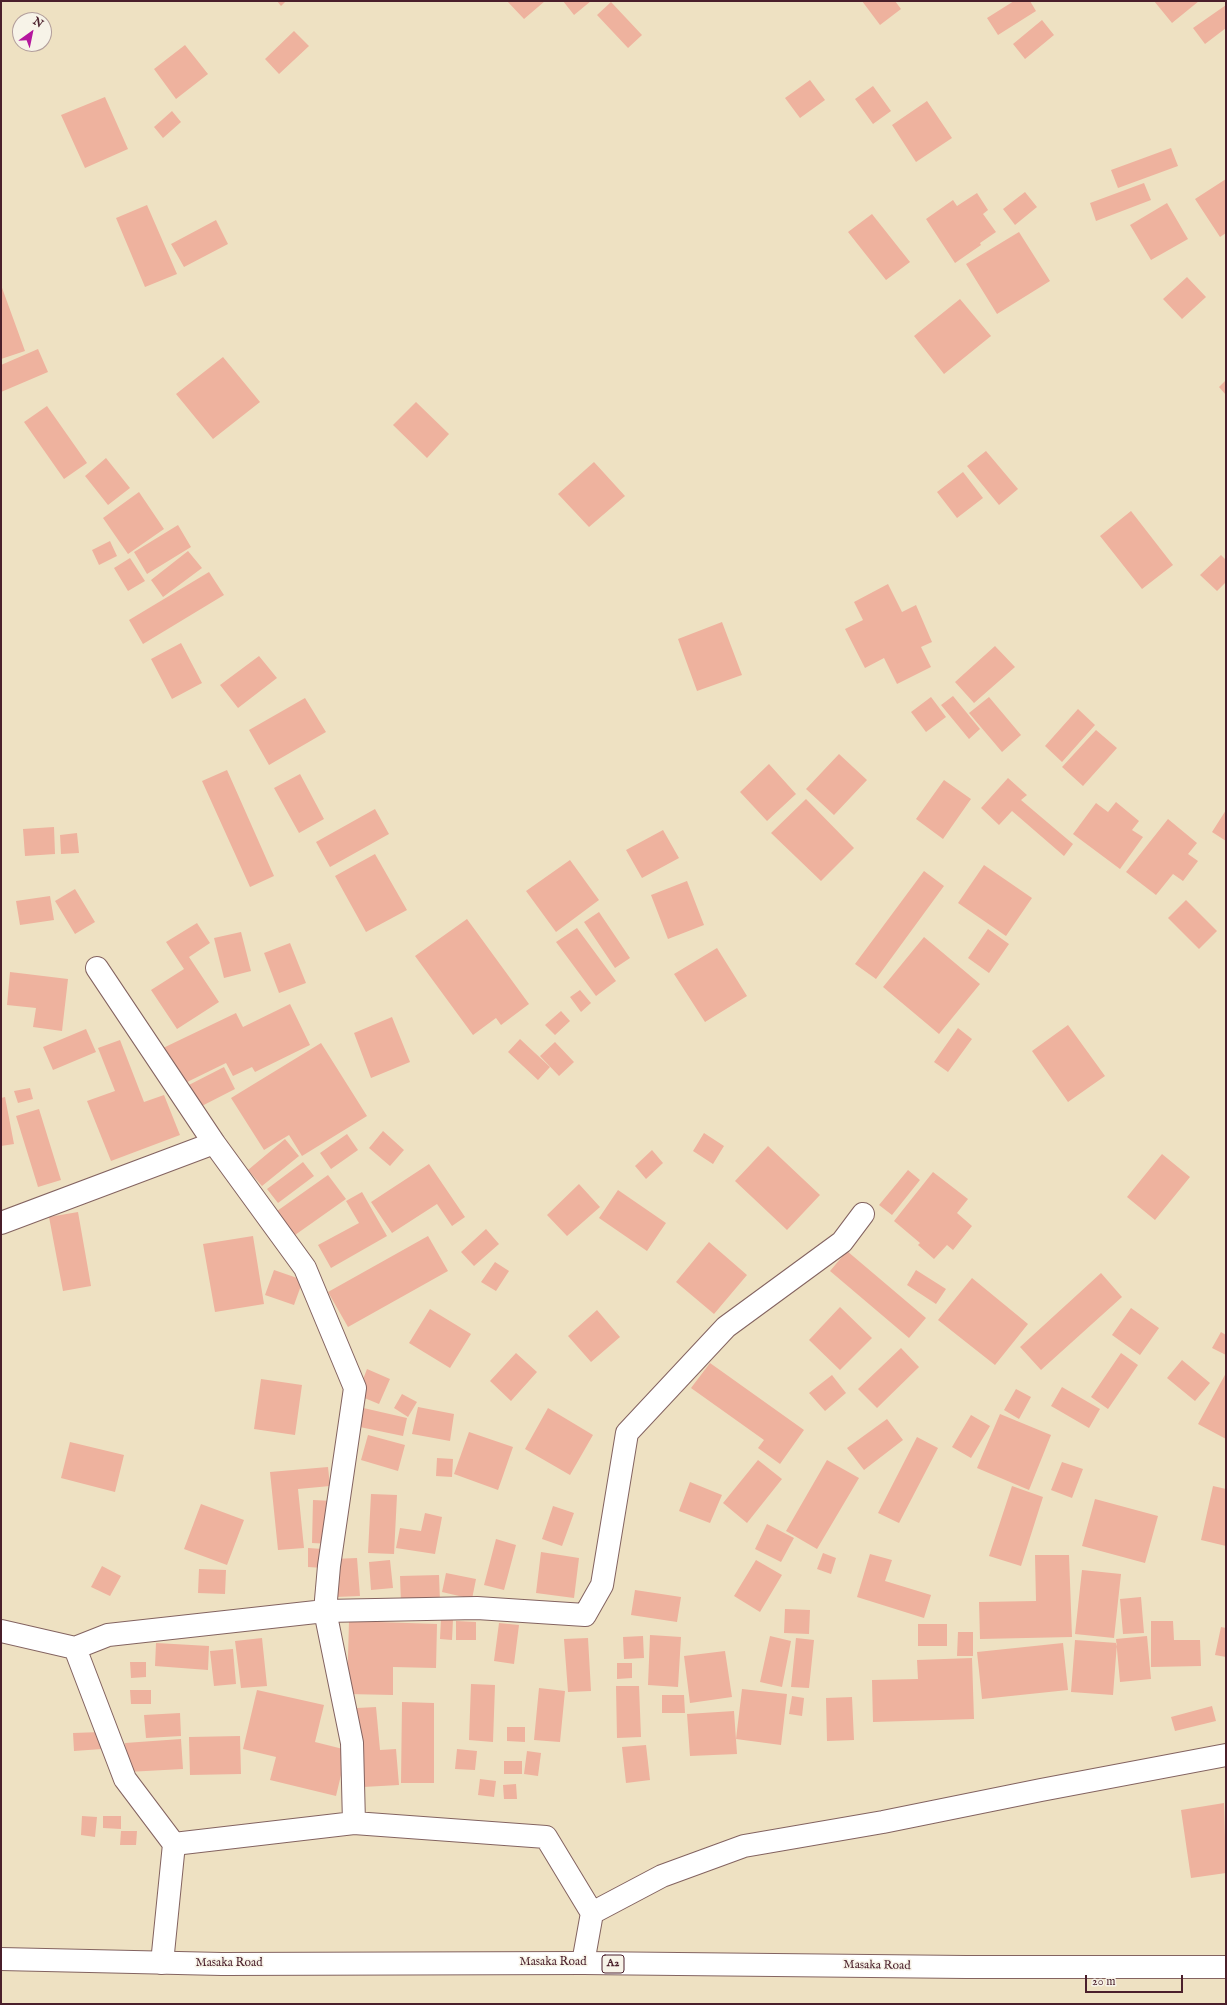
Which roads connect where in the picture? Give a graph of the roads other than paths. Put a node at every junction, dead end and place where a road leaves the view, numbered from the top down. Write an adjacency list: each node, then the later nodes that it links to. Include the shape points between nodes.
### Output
1 (97, 968): 2 (street)
2 (214, 1143): 4 (street); 5 (street, via 305,1268 355,1388 329,1566)
3 (863, 1214): 5 (street, via 842,1242 726,1327 627,1433 602,1585 585,1615 477,1608)
4 (1, 1223)
5 (325, 1611): 7 (street, via 108,1635); 9 (street, via 352,1743)
6 (1, 1631): 7 (street)
7 (75, 1648): 10 (street, via 125,1779)
8 (1226, 1754): 11 (street, via 883,1822 744,1846 662,1876)
9 (354, 1823): 10 (street); 11 (street, via 546,1837)
10 (174, 1844): 13 (street)
11 (592, 1913): 14 (street)
12 (1, 1959): 13 (street, Masaka Road / A2)
13 (162, 1963): 14 (street, Masaka Road / A2)
14 (583, 1963): 15 (street, Masaka Road / A2, via 966,1967)
15 (1226, 1966)

